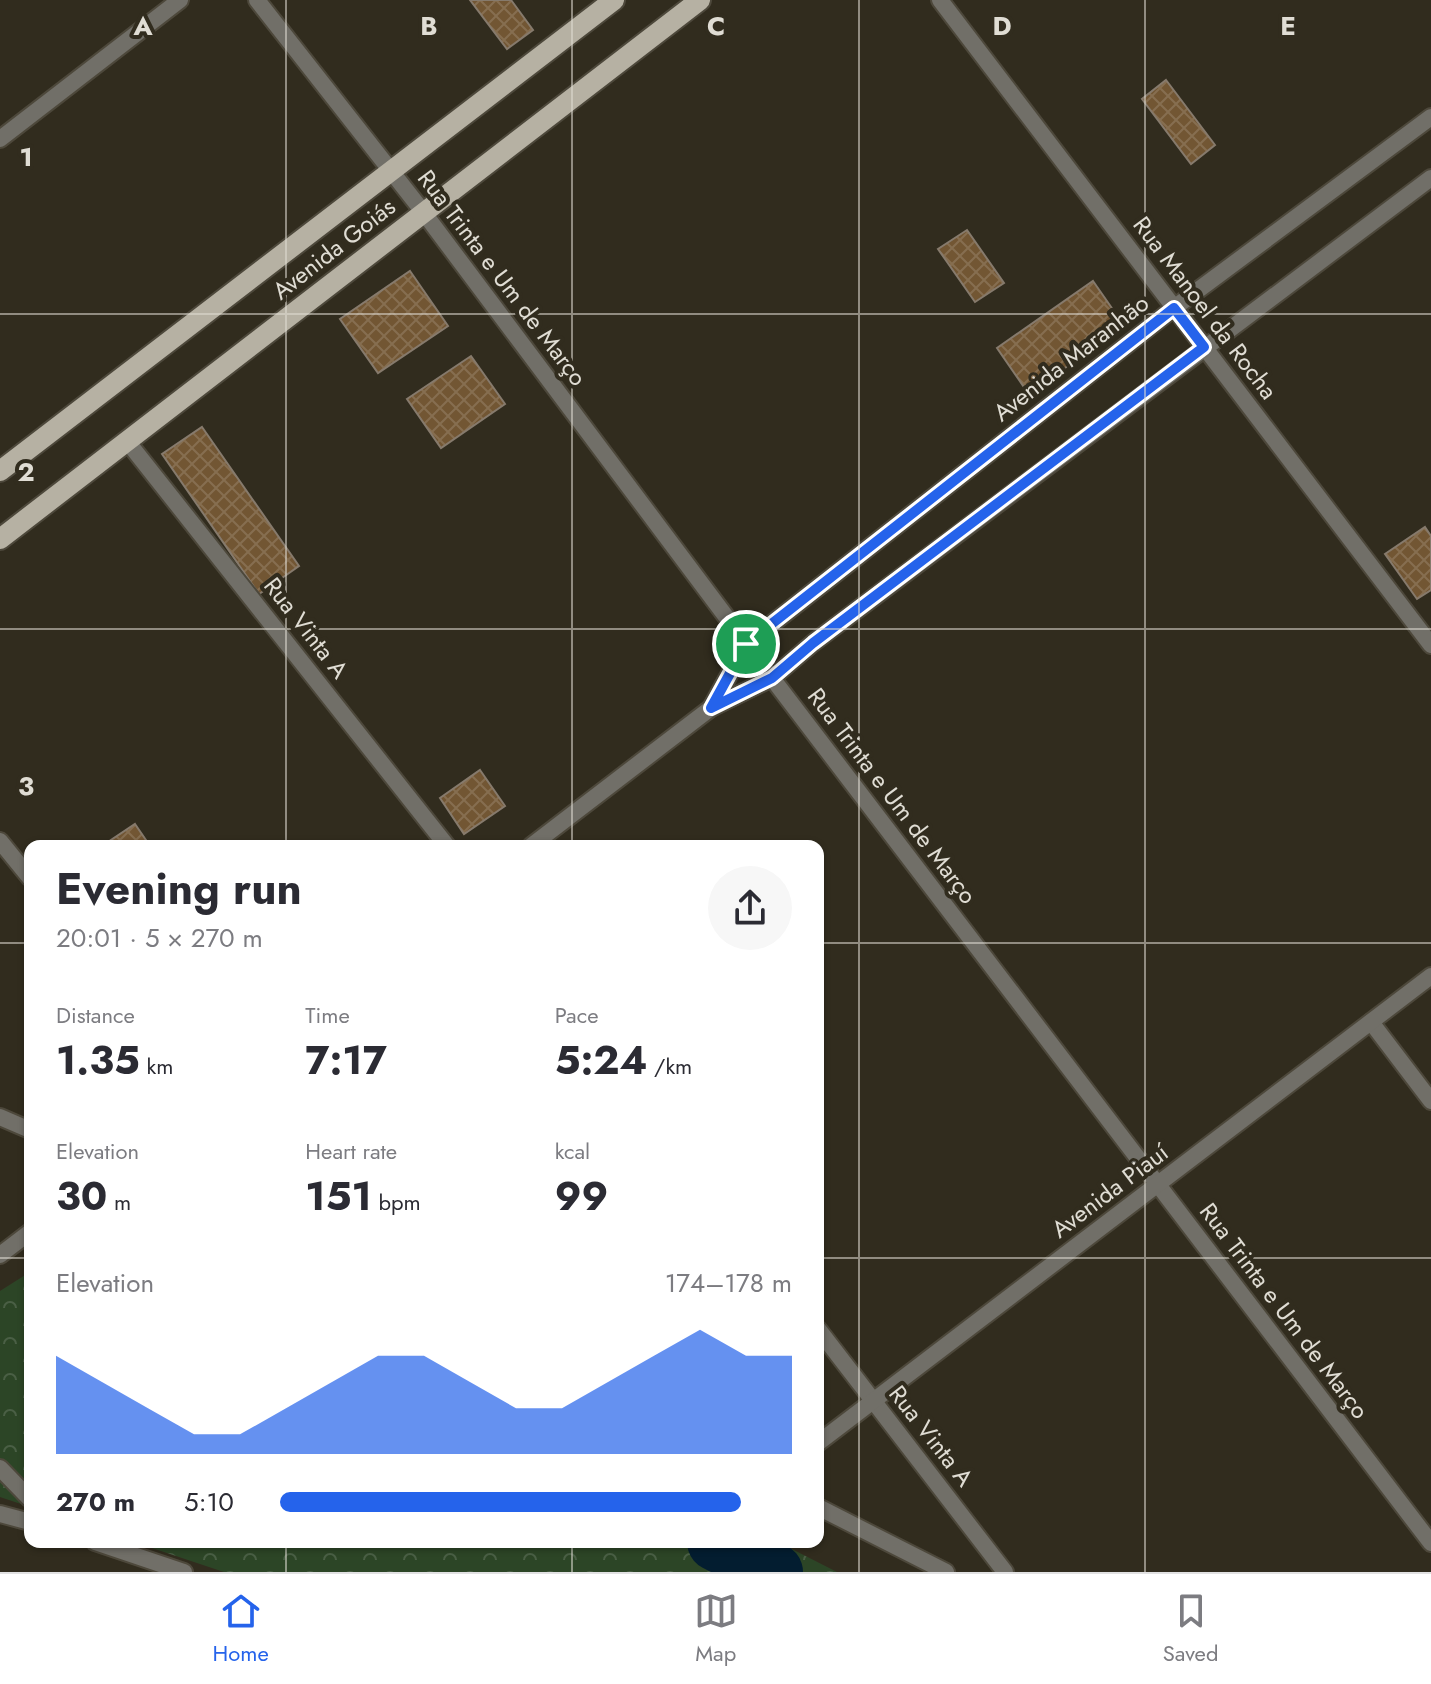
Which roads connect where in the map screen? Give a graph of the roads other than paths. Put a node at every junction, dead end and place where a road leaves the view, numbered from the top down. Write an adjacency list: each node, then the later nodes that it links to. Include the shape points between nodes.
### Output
1 (180, 0): 7 (street)
2 (257, 0): 8 (street, Rua Trinta e Um de Março)
3 (614, 0): 8 (main road, Avenida Goiás)
4 (700, 0): 10 (main road, Avenida Goiás)
5 (940, 0): 11 (street, Rua Manoel da Rocha)
6 (1431, 117): 11 (street, Avenida Maranhão)
7 (0, 139)
8 (391, 171): 10 (street, Rua Trinta e Um de Março); 14 (main road, Avenida Goiás)
9 (1431, 178): 12 (street)
10 (424, 213): 13 (main road, Avenida Goiás); 16 (street, Rua Trinta e Um de Março)
11 (1174, 308): 12 (street, Rua Manoel da Rocha); 16 (street, Avenida Maranhão)
12 (1204, 347): 17 (street, Rua Manoel da Rocha); 18 (street)
13 (127, 441): 15 (main road, Avenida Goiás); 20 (street, Rua Vinta A)
14 (0, 471)
15 (0, 539)
16 (746, 644): 18 (street, Rua Trinta e Um de Março); 19 (street)
17 (1431, 645)
18 (772, 678): 19 (street); 29 (street, Rua Trinta e Um de Março)
19 (711, 708): 21 (street)
20 (442, 840)
21 (539, 840)
22 (0, 841): 23 (street)
23 (24, 871)
24 (1431, 976): 25 (street, Avenida Piauí)
25 (1371, 1022): 26 (street); 29 (street, Avenida Piauí)
26 (1431, 1101)
27 (0, 1117): 28 (street)
28 (24, 1127)
29 (1158, 1184): 33 (street, Avenida Piauí); 40 (street, Rua Trinta e Um de Março)
30 (24, 1237): 31 (street)
31 (0, 1255)
32 (824, 1337): 33 (street, Rua Vinta A)
33 (874, 1401): 34 (street, Avenida Piauí); 44 (street, Rua Vinta A)
34 (824, 1438)
35 (0, 1468): 36 (street)
36 (24, 1493)
37 (824, 1510): 43 (street)
38 (0, 1514): 39 (street)
39 (24, 1520)
40 (1431, 1543)
41 (113, 1548): 42 (street)
42 (184, 1572)
43 (946, 1572)
44 (1005, 1572)

